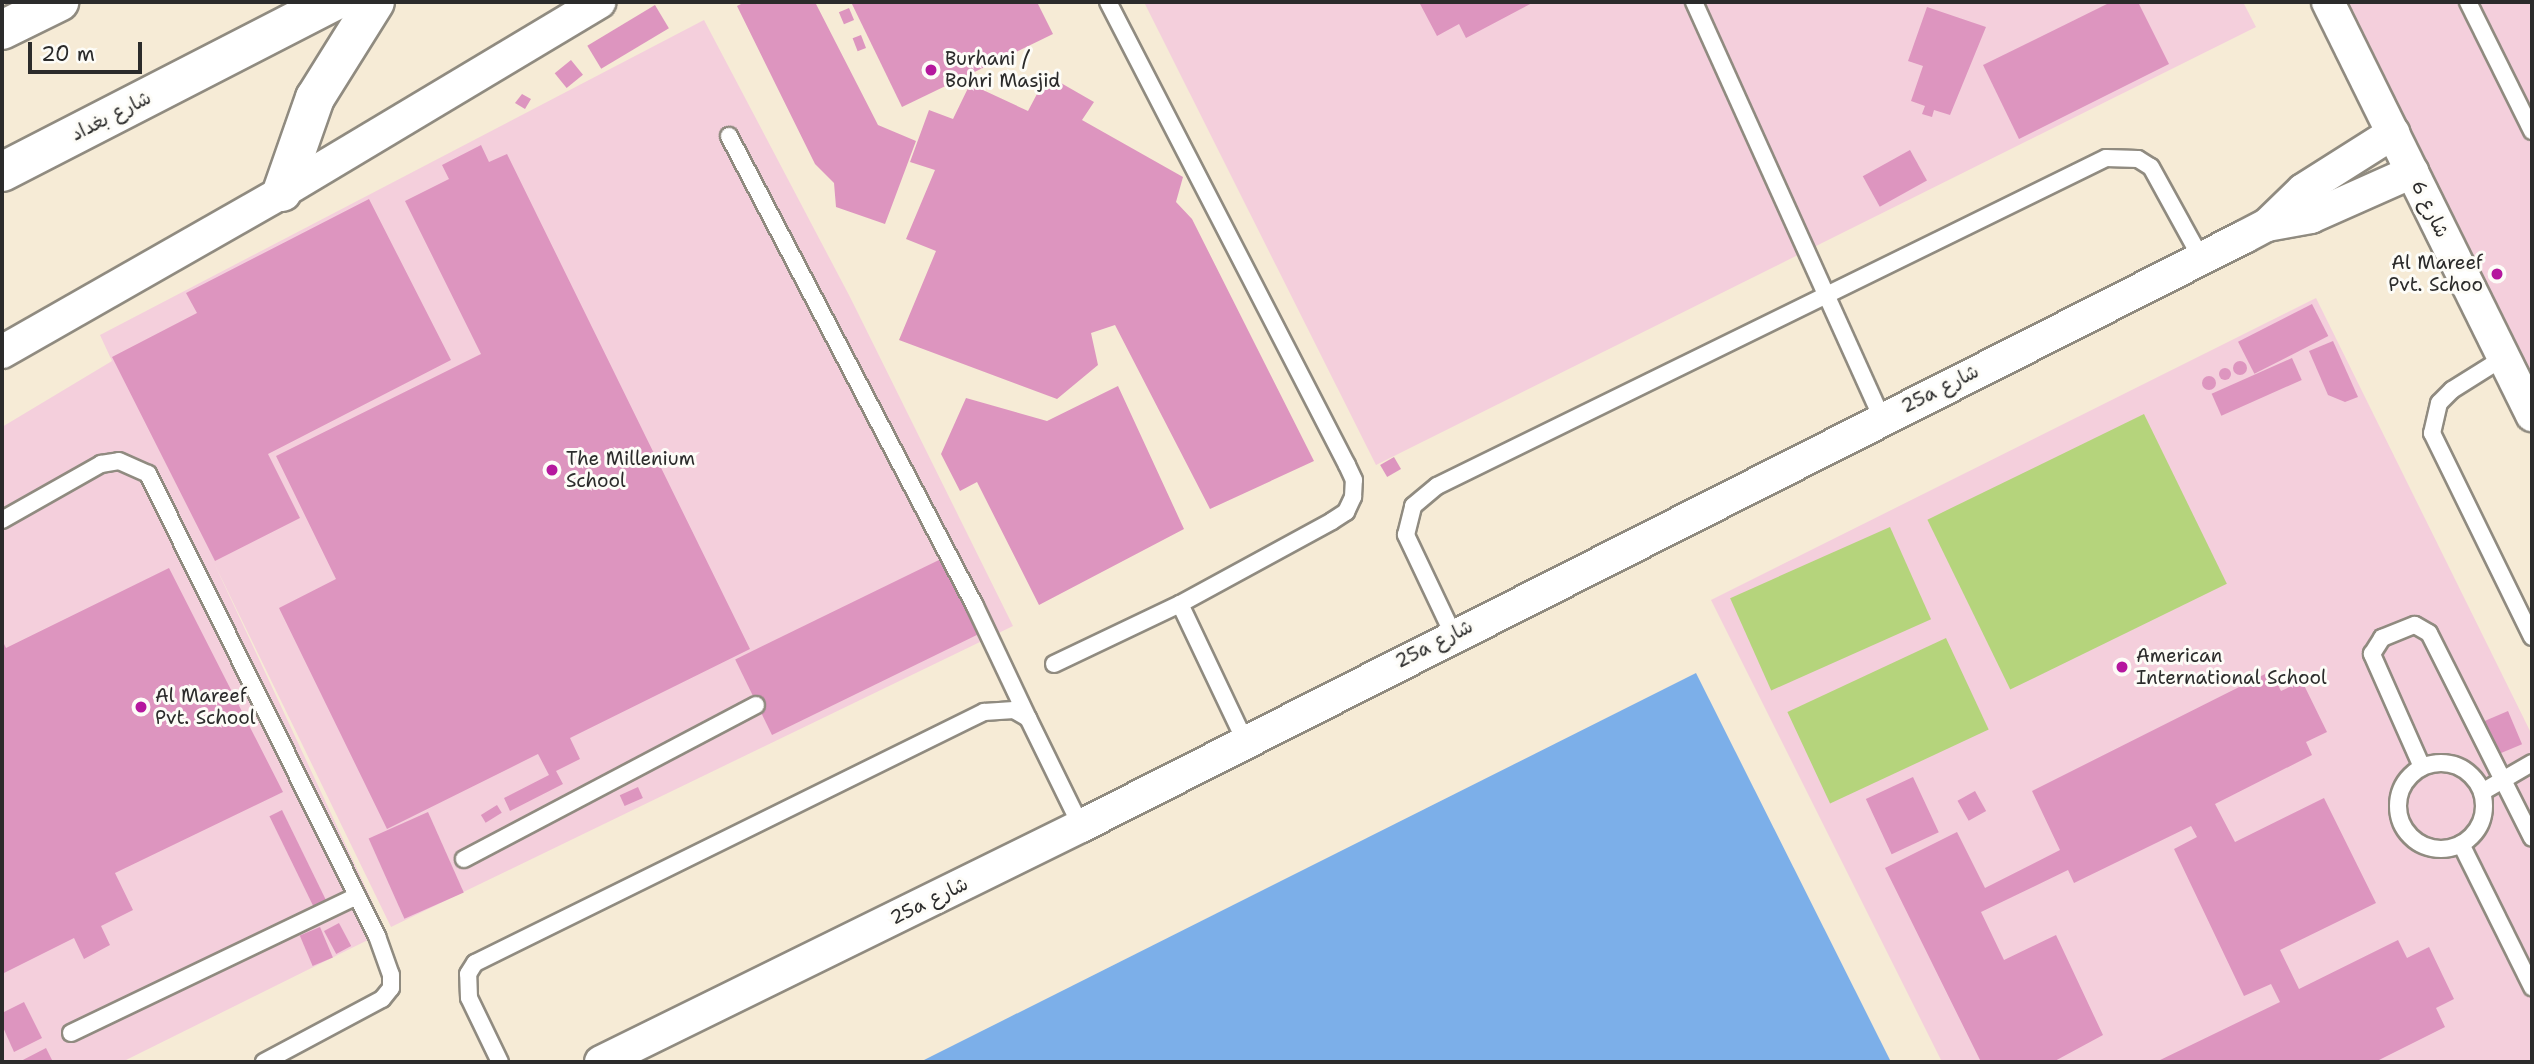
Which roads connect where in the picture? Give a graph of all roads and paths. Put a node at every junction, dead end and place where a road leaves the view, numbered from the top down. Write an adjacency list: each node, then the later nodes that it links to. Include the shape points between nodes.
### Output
1 (59, 2): 9 (main road)
2 (333, 2): 13 (main road, شارع بغداد)
3 (375, 2): 15 (main road, via 315,97)
4 (600, 2): 15 (street)
5 (1108, 2): 24 (lane, via 1354,480 1346,512)
6 (1694, 2): 18 (lane)
7 (2328, 2): 11 (street, شارع 6)
8 (2468, 2): 10 (lane)
9 (8, 32)
10 (2532, 131)
11 (2393, 134): 14 (street, شارع 6); 16 (street, 25a شارع, via 2302,190)
12 (729, 136): 29 (lane)
13 (2, 172)
14 (2412, 172): 16 (street, 25a شارع, via 2311,217); 20 (street, شارع 6)
15 (282, 192): 19 (street)
16 (2267, 225): 17 (street, 25a شارع)
17 (2201, 258): 18 (lane, via 2161,179 2138,159 2122,156 2106,158); 22 (street, 25a شارع)
18 (1824, 295): 22 (lane); 25 (lane, via 1423,494 1413,506 1406,534)
19 (2, 352)
20 (2504, 358): 21 (street, شارع 6); 26 (lane, via 2439,403 2432,433)
21 (2532, 415)
22 (1882, 419): 25 (street, 25a شارع)
23 (2, 520): 39 (lane, via 101,464 119,461 148,474)
24 (1180, 604): 27 (lane); 30 (lane)
25 (1454, 634): 30 (street, 25a شارع)
26 (2532, 637)
27 (1054, 664)
28 (756, 705): 38 (lane)
29 (1028, 718): 35 (lane); 43 (lane, via 1014,710 984,712 475,963 468,974 469,998)
30 (1246, 743): 35 (street, 25a شارع)
31 (2532, 763): 33 (lane)
32 (2422, 767): 33 (lane, via 2372,654 2382,638 2414,625 2429,633); 34 (lane, via 2451,764 2464,769); 37 (lane, via 2400,792 2402,826 2427,848)
33 (2504, 779): 34 (lane); 36 (lane)
34 (2482, 792): 37 (lane, via 2481,822)
35 (1081, 826): 44 (street, 25a شارع)
36 (2532, 838)
37 (2461, 844): 40 (lane)
38 (464, 859)
39 (357, 896): 41 (lane); 42 (lane, via 389,963 390,988 369,1009)
40 (2532, 987)
41 (71, 1032)
42 (264, 1062)
43 (500, 1062)
44 (601, 1062)

